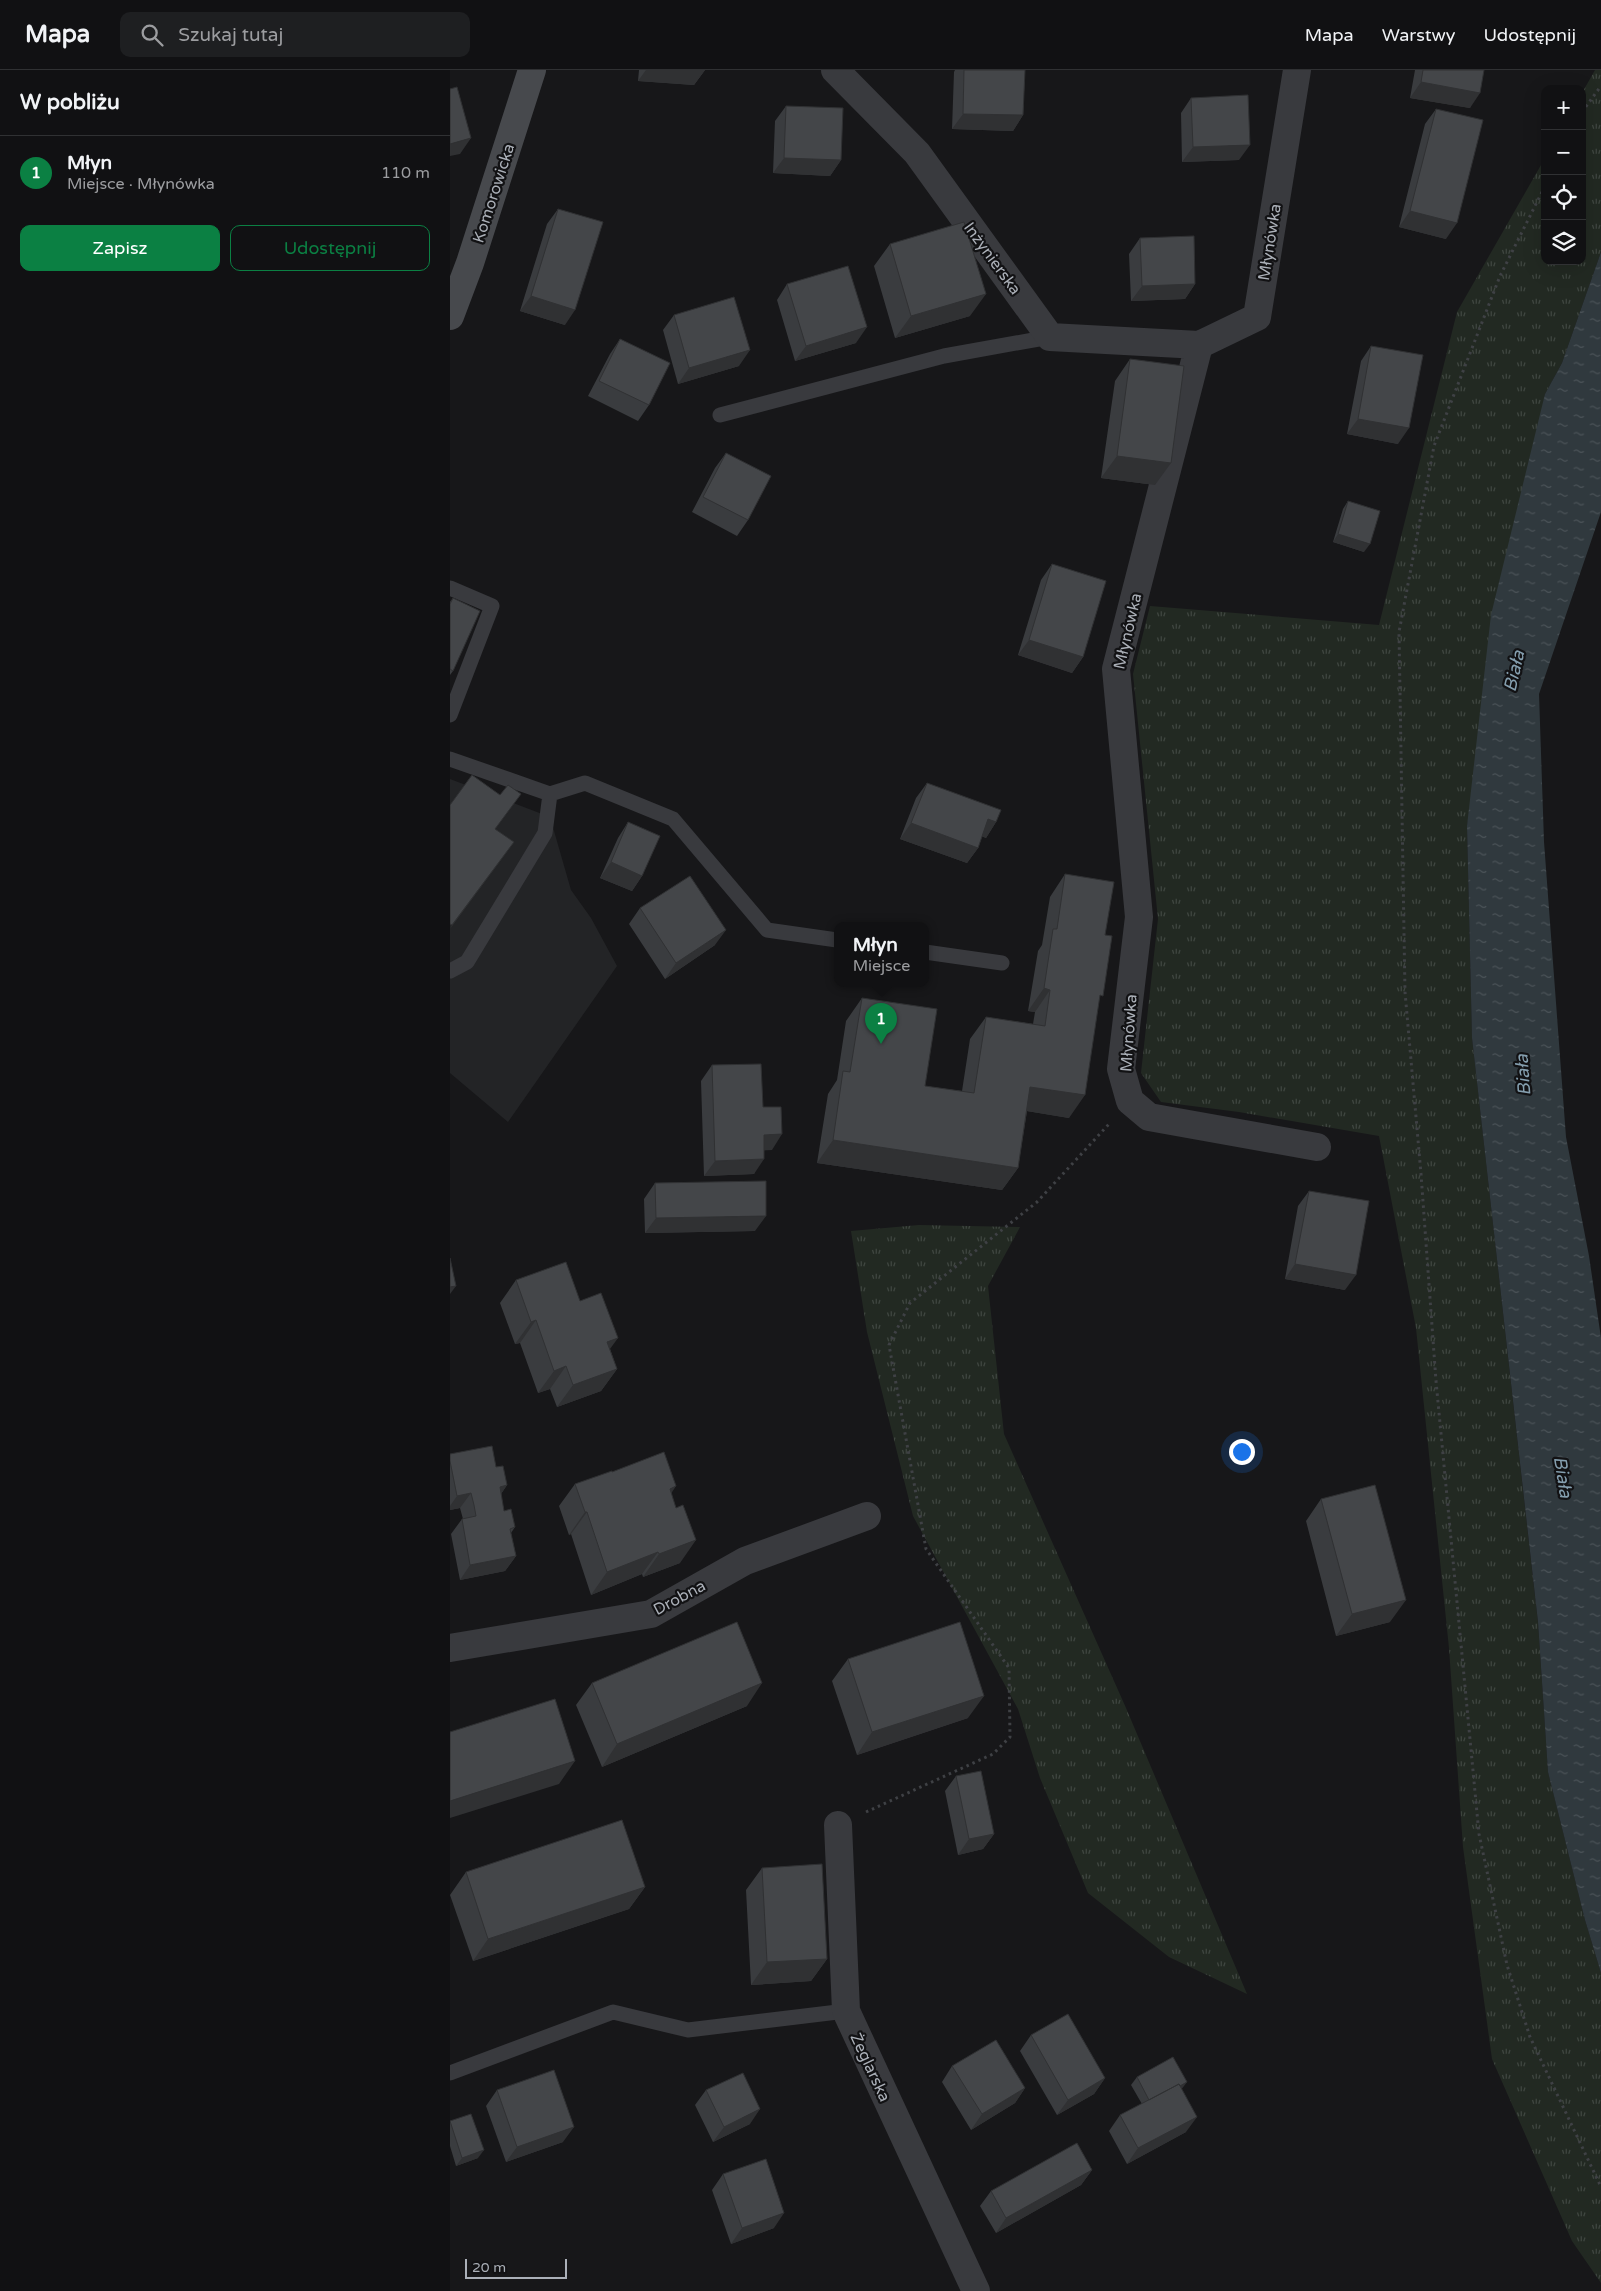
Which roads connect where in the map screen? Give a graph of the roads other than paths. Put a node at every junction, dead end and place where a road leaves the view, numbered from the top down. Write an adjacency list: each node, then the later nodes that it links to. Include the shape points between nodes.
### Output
1 (532, 70): 4 (street, Komorowicka)
2 (835, 70): 5 (street, Inżynierska, via 917,153)
3 (1298, 70): 6 (street, Młynówka, via 1257,317)
4 (450, 316)
5 (1050, 337): 6 (street); 7 (lane, via 944,356)
6 (1199, 345): 16 (street, Młynówka, via 1116,669 1139,917 1122,1069 1130,1101 1149,1117)
7 (720, 415)
8 (450, 588): 9 (lane, via 492,606)
9 (450, 715)
10 (450, 759): 11 (lane)
11 (550, 794): 12 (lane, via 586,783 673,819 767,930); 15 (lane, via 545,833 467,962)
12 (834, 940)
13 (929, 953): 14 (lane)
14 (1002, 963)
15 (450, 971)
16 (1317, 1147)
17 (867, 1516): 18 (street, Drobna, via 745,1562 651,1614)
18 (450, 1648)
19 (838, 1824): 20 (street, Żeglarska)
20 (846, 2011): 21 (lane, via 688,2030 613,2012); 22 (street, Żeglarska)
21 (450, 2074)
22 (976, 2291)

